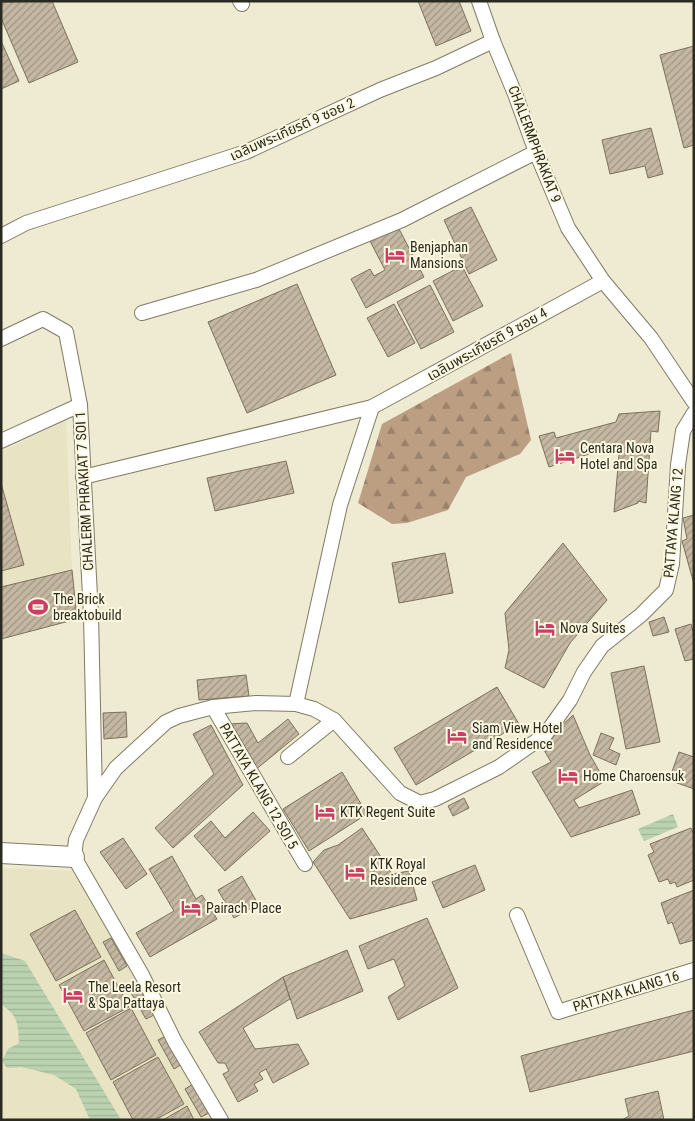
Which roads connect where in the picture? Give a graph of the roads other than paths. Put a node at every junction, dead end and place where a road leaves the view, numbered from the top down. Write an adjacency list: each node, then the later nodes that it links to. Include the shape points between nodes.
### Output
1 (478, 1): 2 (street, CHALERMPHRAKIAT 9)
2 (493, 41): 3 (street, CHALERMPHRAKIAT 9); 4 (street, เฉลิมพระเกียรติ 9 ซอย 2, via 246,152 26,223)
3 (536, 152): 5 (street, CHALERMPHRAKIAT 9, via 568,228); 6 (street, via 402,220 275,273)
4 (1, 236)
5 (603, 280): 8 (street, CHALERMPHRAKIAT 9, via 651,338); 10 (street, เฉลิมพระเกียรติ 9 ซอย 4)
6 (142, 314)
7 (1, 339): 9 (street, CHALERM PHRAKIAT 7 SOI 1, via 43,319 66,332)
8 (694, 402)
9 (80, 405): 12 (street); 13 (street, CHALERM PHRAKIAT 7 SOI 1)
10 (372, 407): 13 (street, เฉลิมพระเกียรติ 9 ซอย 4); 14 (street, via 340,505)
11 (694, 413): 16 (street, PATTAYA KLANG 12, via 683,431 672,564 666,590 602,646 545,735 498,767 435,799 420,803 400,793)
12 (1, 441)
13 (83, 477): 18 (street, CHALERM PHRAKIAT 7 SOI 1, via 91,615)
14 (296, 704): 15 (street, PATTAYA KLANG 12); 16 (street, PATTAYA KLANG 12)
15 (214, 707): 18 (street, PATTAYA KLANG 12, via 166,722 116,768); 21 (street, PATTAYA KLANG 12 SOI 5)
16 (334, 720): 17 (street)
17 (288, 757)
18 (95, 798): 20 (street, PATTAYA KLANG 12, via 76,840)
19 (1, 853): 20 (street)
20 (74, 857): 24 (street)
21 (305, 864)
22 (518, 915): 23 (street, PATTAYA KLANG 16, via 558,1012)
23 (694, 970)
24 (221, 1120)

